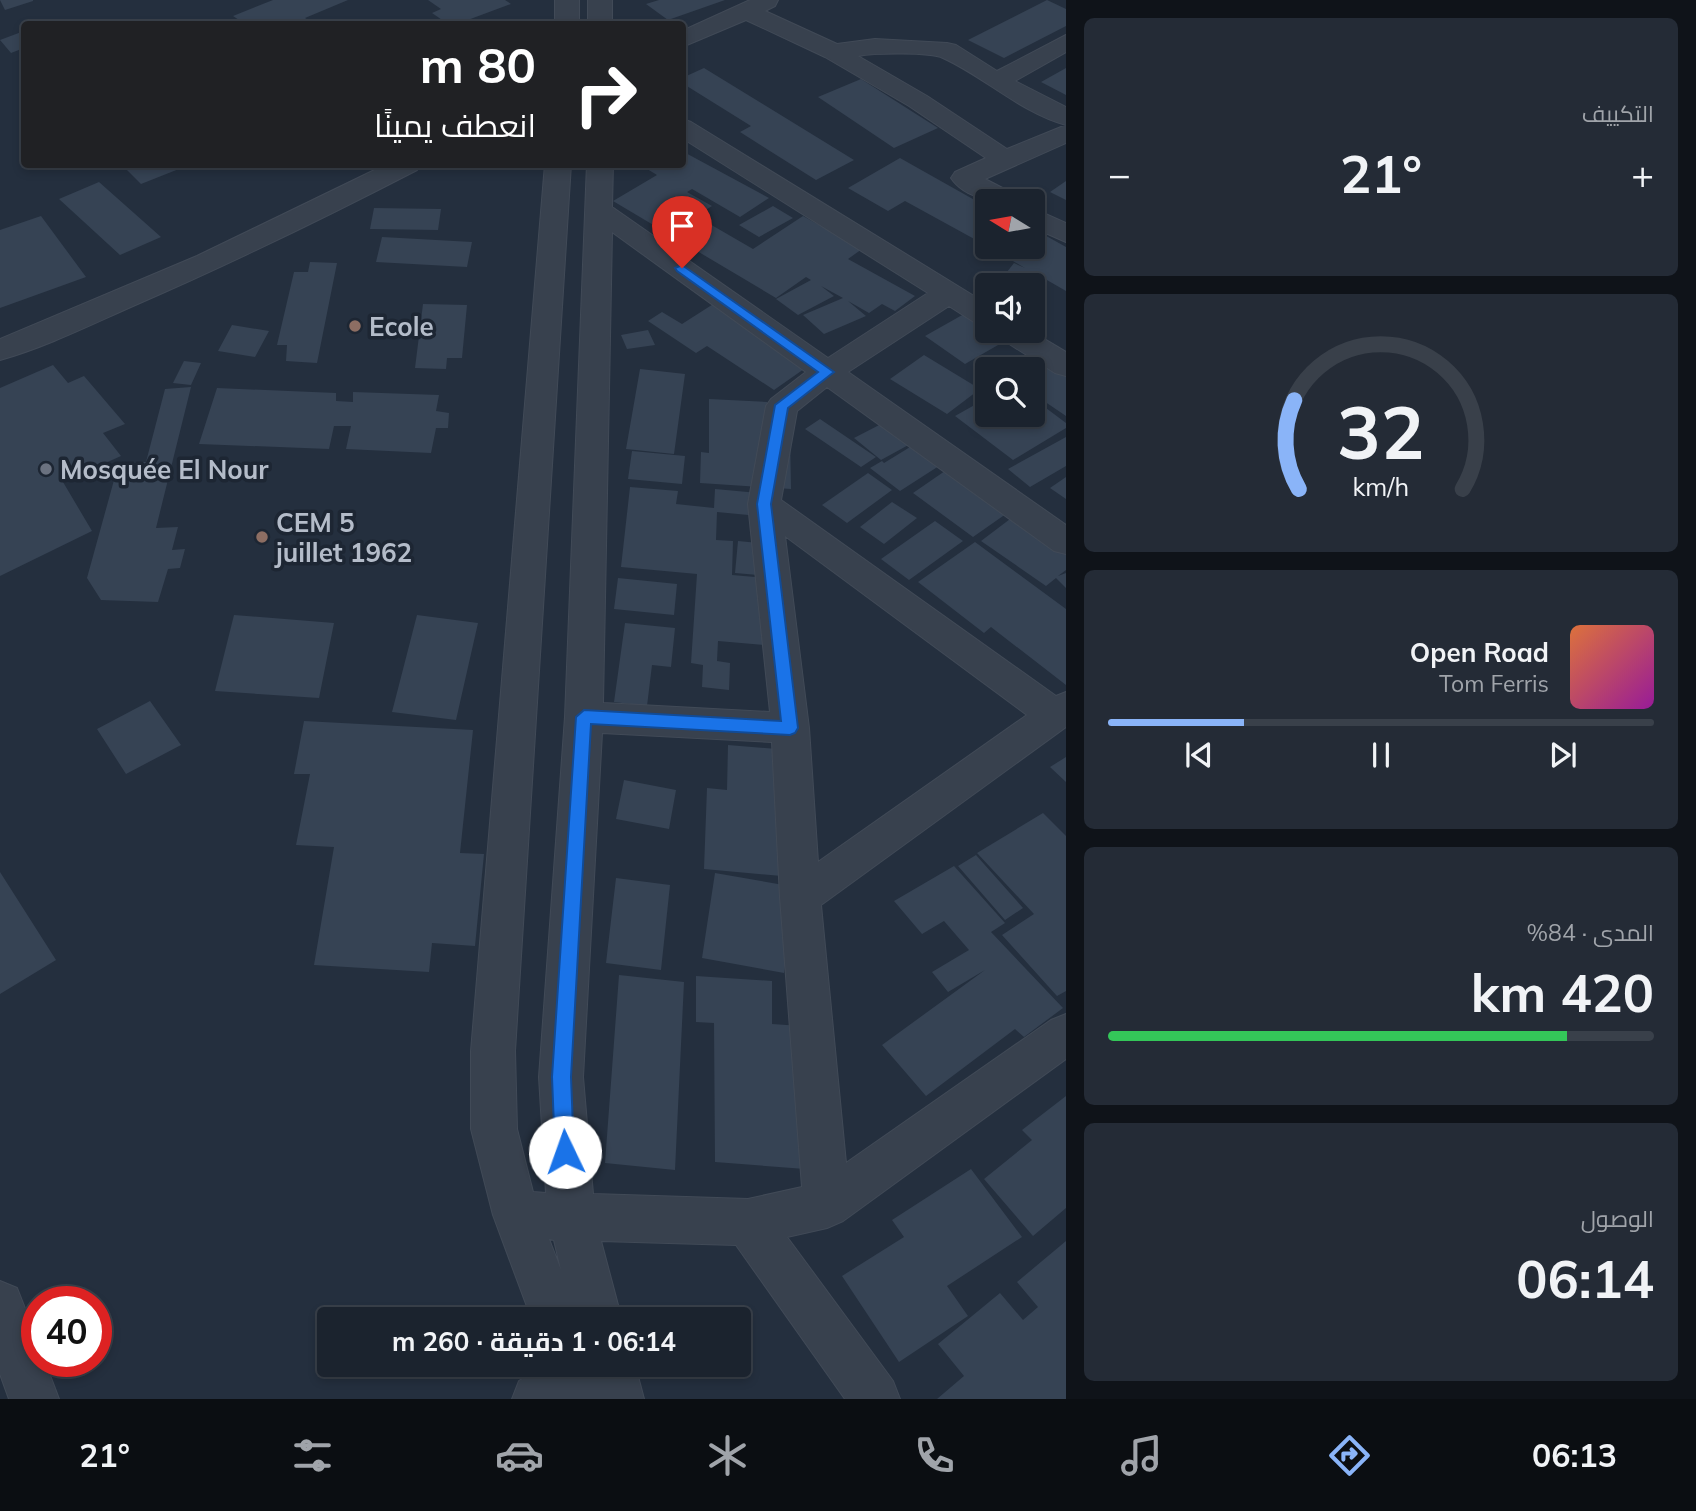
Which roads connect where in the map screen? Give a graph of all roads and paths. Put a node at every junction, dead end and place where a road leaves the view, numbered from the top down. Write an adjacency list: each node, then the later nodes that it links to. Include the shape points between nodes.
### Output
1 (567, 0): 5 (street)
2 (600, 0): 6 (street)
3 (769, 0): 4 (street)
4 (746, 11): 7 (street); 9 (street)
5 (567, 21)
6 (600, 21)
7 (686, 38)
8 (1066, 42): 10 (street)
9 (834, 52): 10 (street, via 875,46 947,50); 14 (street)
10 (997, 81): 11 (street)
11 (1066, 117)
12 (686, 129): 23 (street)
13 (1066, 133): 14 (street)
14 (1006, 160): 19 (street, via 964,178)
15 (360, 168): 25 (street, via 140,275)
16 (400, 168): 27 (street, via 233,252)
17 (558, 168): 38 (street, via 493,1051 494,1129)
18 (600, 168): 20 (street)
19 (984, 189)
20 (598, 209): 29 (street); 33 (street)
21 (1045, 223): 22 (street)
22 (1066, 234)
23 (949, 293): 24 (street); 29 (street)
24 (975, 309)
25 (0, 329)
26 (1029, 343): 28 (street)
27 (0, 350)
28 (1066, 366)
29 (827, 372): 30 (street, via 782,405); 31 (street)
30 (764, 504): 32 (street); 34 (street)
31 (1066, 542)
32 (1061, 711): 35 (street)
33 (584, 717): 34 (street); 39 (street, via 561,1077)
34 (790, 728): 35 (street)
35 (800, 897): 37 (street)
36 (1066, 1034): 37 (street)
37 (827, 1205): 40 (street)
38 (516, 1215): 39 (street); 42 (street)
39 (572, 1218): 40 (street); 43 (street)
40 (748, 1222): 49 (street)
41 (0, 1305): 46 (street)
42 (552, 1307)
43 (595, 1307)
44 (586, 1377): 47 (street)
45 (593, 1377): 48 (street)
46 (34, 1399)
47 (537, 1399)
48 (619, 1399)
49 (875, 1399)

